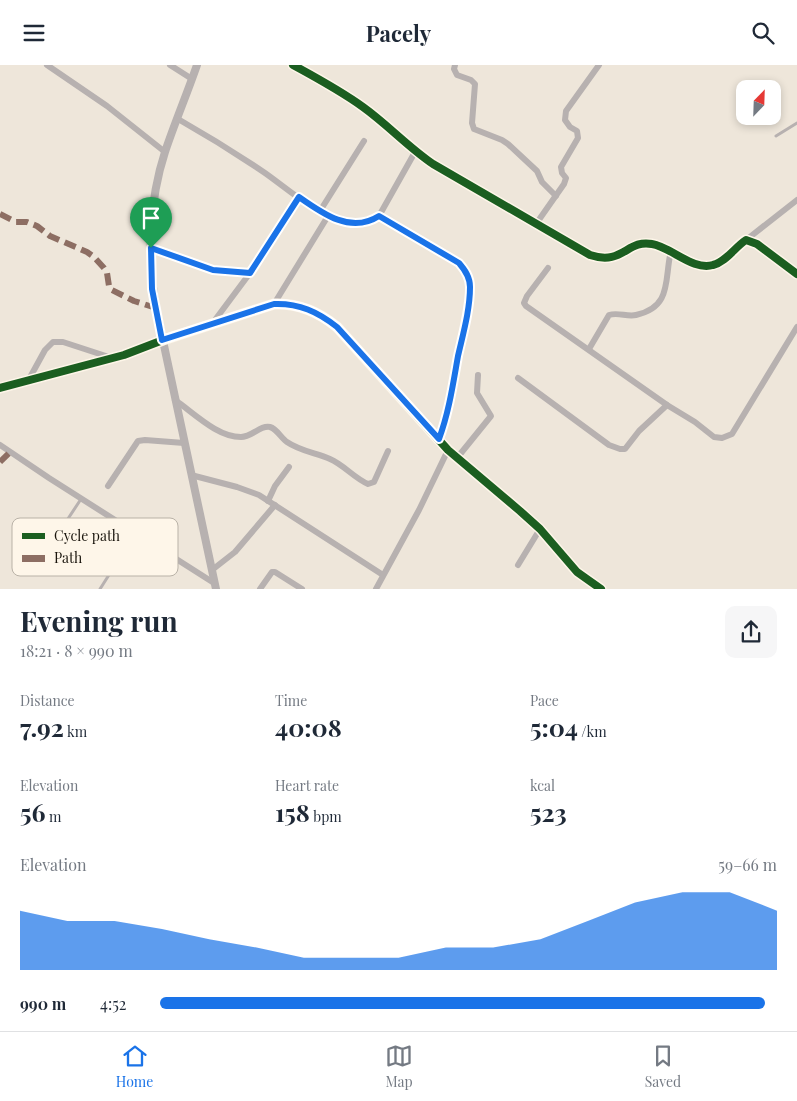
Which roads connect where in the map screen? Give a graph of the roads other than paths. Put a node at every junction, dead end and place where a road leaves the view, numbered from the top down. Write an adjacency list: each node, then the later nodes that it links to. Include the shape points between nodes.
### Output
1 (47, 65): 13 (street)
2 (170, 65): 7 (street)
3 (197, 65): 7 (street)
4 (293, 65): 12 (street, via 352,99)
5 (455, 65): 14 (street, via 457,75 475,84 474,129 508,144 538,171 542,182)
6 (599, 65): 14 (street, via 565,116 567,124 577,131 578,137 561,167 566,181)
7 (192, 79): 8 (street)
8 (178, 119): 13 (street); 15 (street, via 231,149)
9 (797, 123): 10 (lane)
10 (776, 136)
11 (364, 141): 17 (street)
12 (415, 151): 19 (street); 20 (street)
13 (165, 152): 22 (street, via 153,212)
14 (556, 196): 20 (street)
15 (299, 197): 17 (street); 25 (street)
16 (797, 200): 21 (street)
17 (320, 211): 18 (street)
18 (328, 216): 19 (street, via 357,224); 27 (street)
19 (379, 216): 39 (street, via 459,263 468,277 468,311 448,413)
20 (536, 224): 23 (street, via 600,259 611,259 643,244)
21 (746, 240): 23 (street, via 712,266 702,266); 26 (street, via 757,244)
22 (151, 248): 25 (street, via 213,270); 30 (street, via 152,289)
23 (671, 251): 31 (street, via 663,297 656,305 635,315 609,315)
24 (548, 268): 31 (street, via 524,303)
25 (250, 273): 28 (street)
26 (797, 274)
27 (274, 304): 28 (street); 39 (street, via 302,307 337,327)
28 (212, 324): 30 (street)
29 (797, 327): 38 (street, via 732,434 727,437 714,437)
30 (162, 340): 32 (street); 37 (street)
31 (589, 349): 38 (street)
32 (113, 359): 35 (street); 35 (street, via 63,342 53,342 45,349)
33 (478, 375): 44 (street, via 477,393 491,416)
34 (518, 377): 38 (street, via 609,445 620,449 629,446)
35 (28, 381): 36 (street)
36 (0, 388)
37 (175, 399): 40 (street); 43 (street, via 213,426 234,436 250,435 263,427 272,428 286,442 329,458 368,484 374,482)
38 (667, 405)
39 (439, 439): 42 (street)
40 (184, 443): 46 (street); 47 (street, via 138,441)
41 (0, 445): 48 (street)
42 (448, 450): 44 (street); 57 (street)
43 (388, 451)
44 (457, 458): 53 (street)
45 (289, 467): 49 (street)
46 (191, 475): 49 (street, via 251,491); 56 (street)
47 (108, 486)
48 (82, 499): 51 (lane); 52 (street)
49 (268, 501): 50 (street)
50 (274, 505): 56 (street, via 240,548); 57 (street)
51 (69, 518)
52 (112, 518)
53 (540, 529): 55 (street); 64 (street, via 577,572)
54 (178, 561): 59 (street)
55 (518, 565)
56 (212, 571): 59 (street)
57 (383, 575): 63 (street)
58 (108, 576): 60 (lane)
59 (215, 585)
60 (100, 589)
61 (260, 589): 62 (street, via 272,572)
62 (302, 589)
63 (376, 589)
64 (601, 589)

